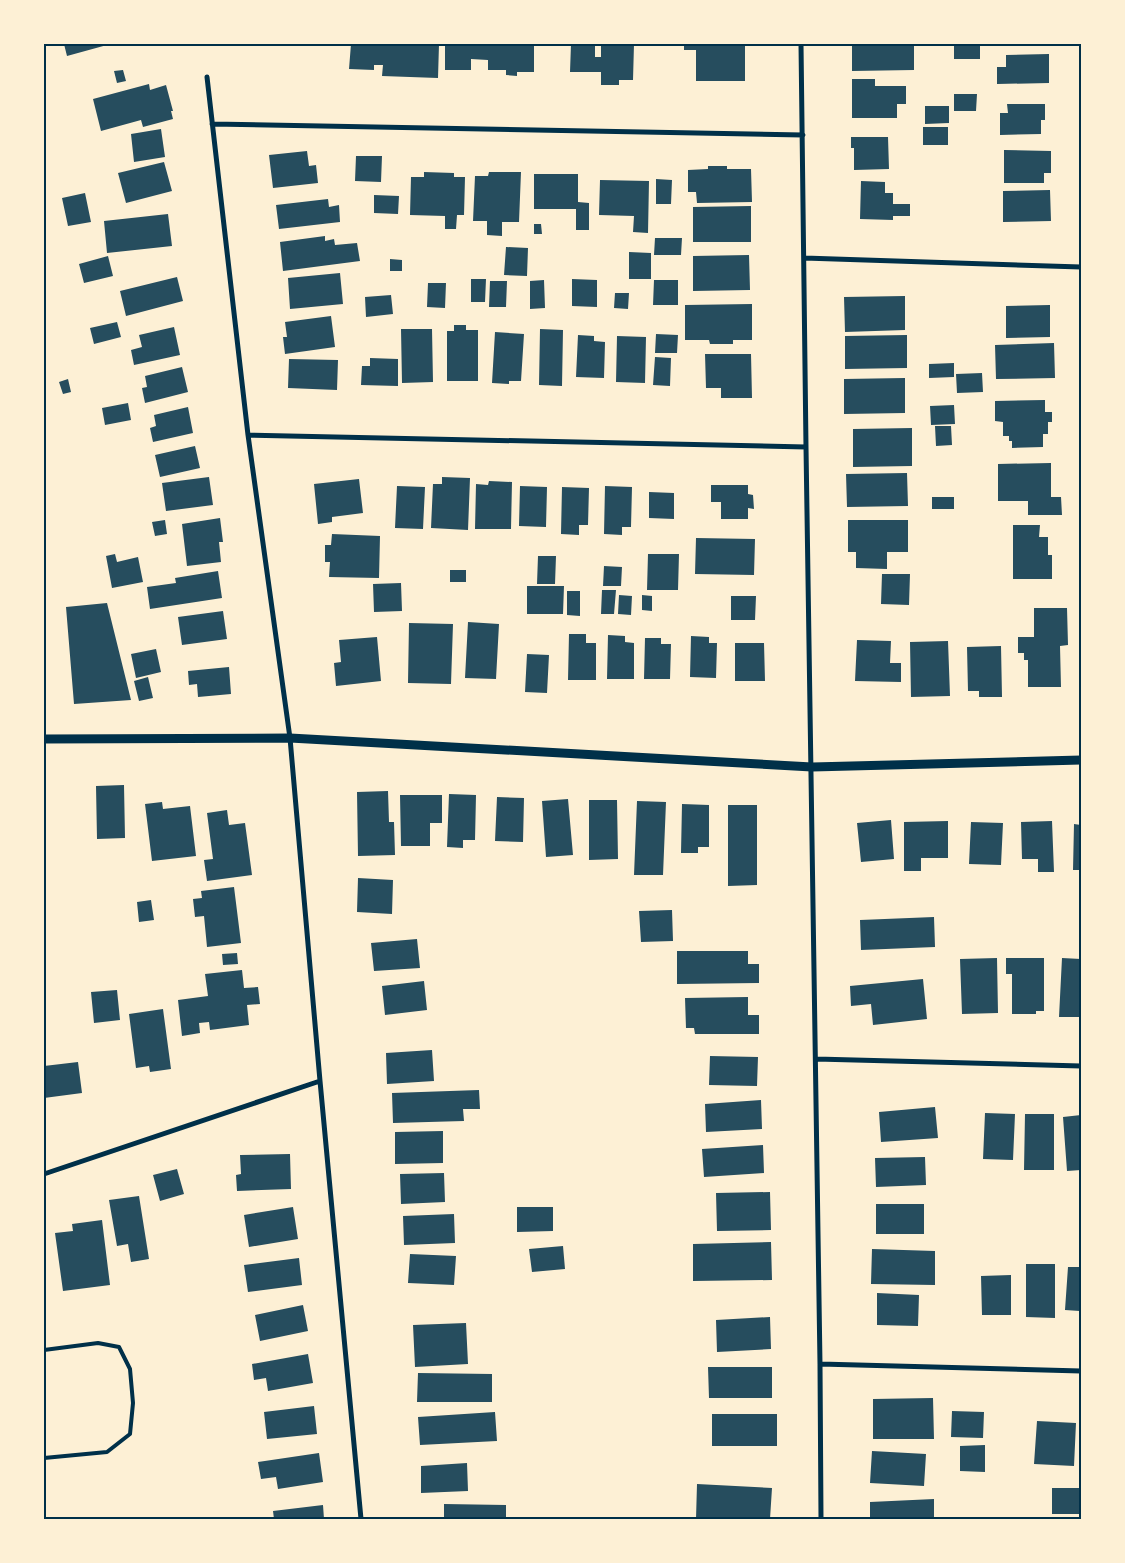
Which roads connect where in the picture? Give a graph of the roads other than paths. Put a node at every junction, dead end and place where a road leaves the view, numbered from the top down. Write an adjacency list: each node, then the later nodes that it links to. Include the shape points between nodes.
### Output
1 (801, 44): 4 (street)
2 (207, 77): 3 (street)
3 (212, 124): 4 (street); 7 (street)
4 (803, 135): 5 (street)
5 (804, 258): 6 (street); 8 (street)
6 (1081, 267)
7 (248, 435): 8 (street); 10 (street)
8 (806, 447): 12 (street)
9 (44, 738): 10 (street)
10 (290, 738): 12 (street); 15 (street)
11 (1081, 760): 12 (street)
12 (812, 767): 13 (street)
13 (816, 1059): 14 (street); 18 (street)
14 (1081, 1066)
15 (320, 1081): 16 (street); 21 (street)
16 (44, 1174)
17 (44, 1350): 20 (lane, via 98,1343 119,1347 130,1369 133,1403 130,1434 108,1452)
18 (820, 1364): 19 (street); 22 (street)
19 (1081, 1371)
20 (44, 1458)
21 (361, 1519)
22 (821, 1519)

